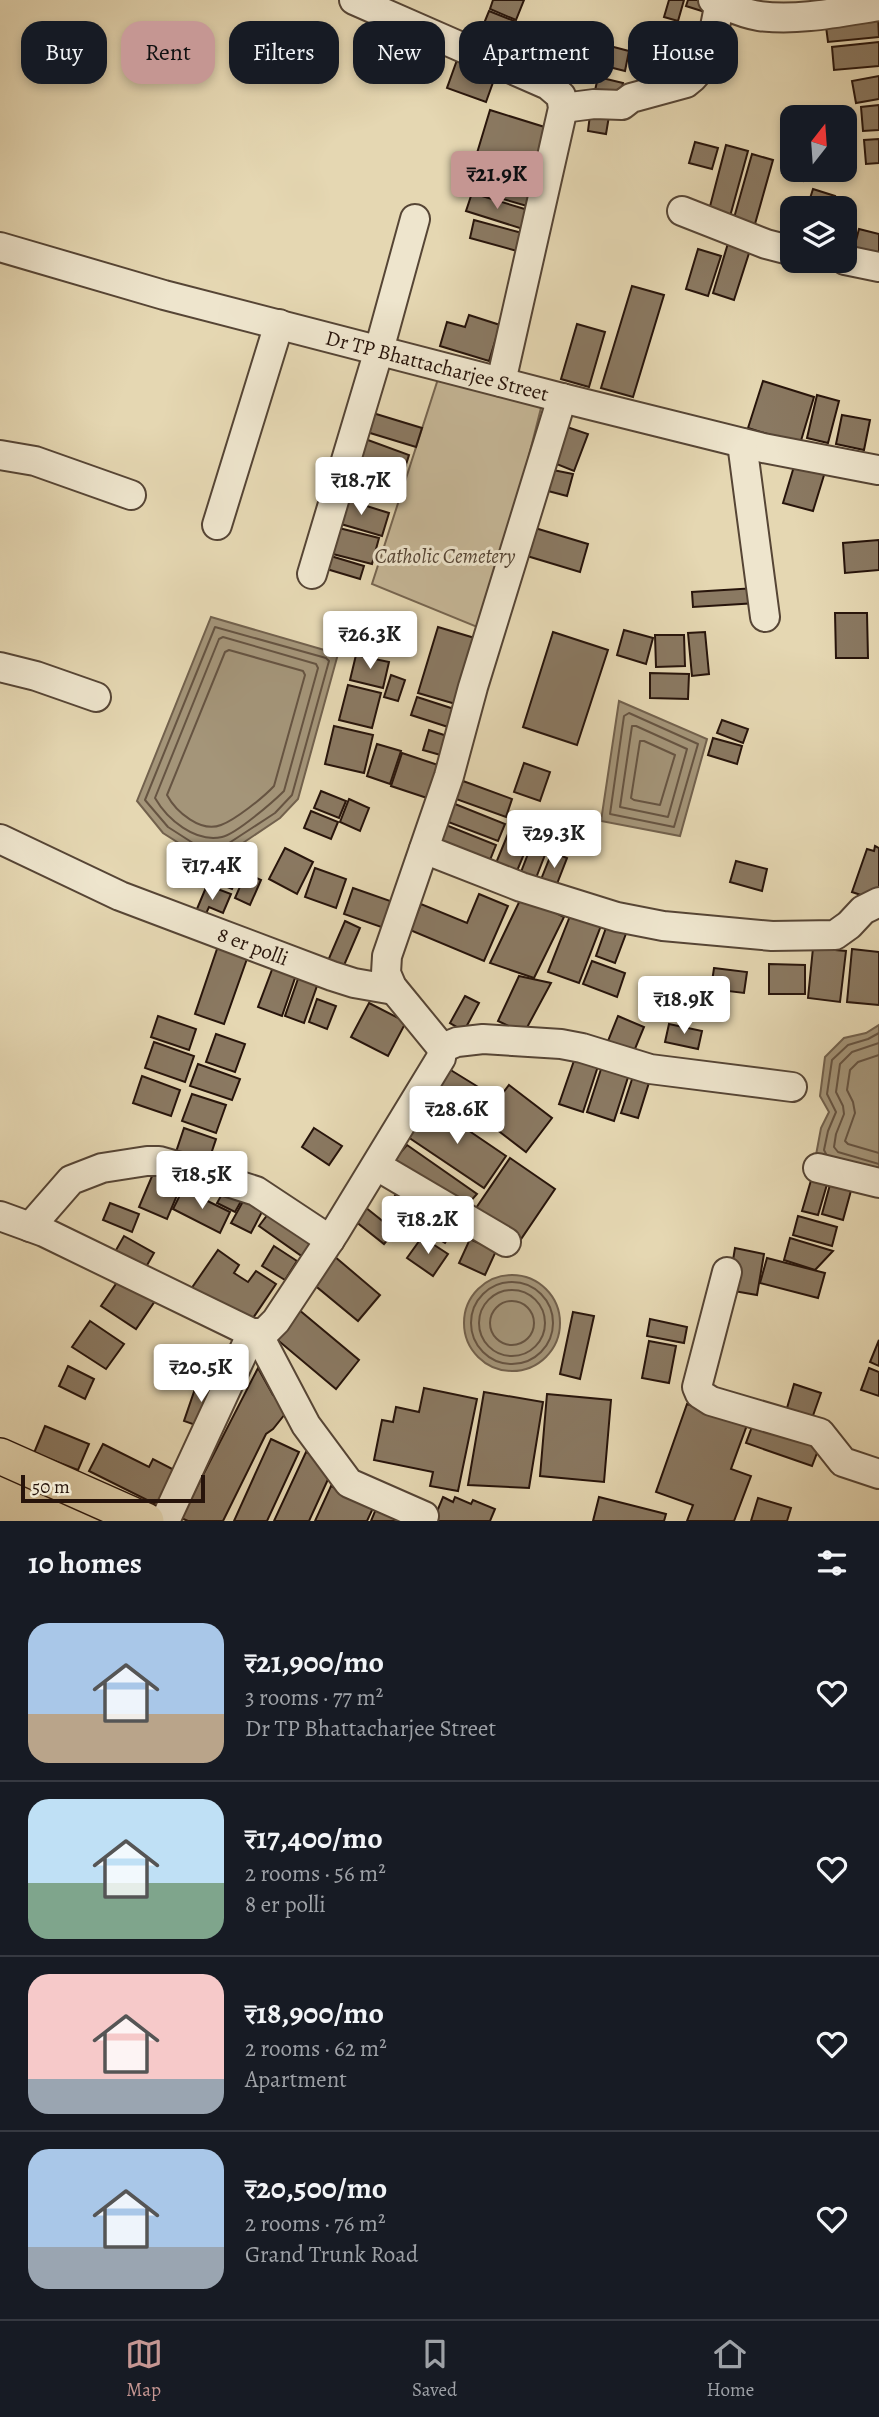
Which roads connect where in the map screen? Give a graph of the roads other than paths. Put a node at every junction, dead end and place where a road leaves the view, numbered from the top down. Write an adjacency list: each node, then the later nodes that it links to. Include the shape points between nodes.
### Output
1 (354, 0): 4 (street, via 548,85 561,96)
2 (716, 1): 3 (street, via 758,16 818,15); 4 (street, via 706,61 686,83 631,98 622,105)
3 (879, 6)
4 (563, 108): 13 (street)
5 (682, 211): 8 (street)
6 (415, 219): 12 (street)
7 (0, 247): 11 (street, Dr TP Bhattacharjee Street)
8 (780, 248)
9 (857, 262): 10 (street)
10 (879, 267)
11 (279, 324): 12 (street, Dr TP Bhattacharjee Street); 19 (street)
12 (379, 350): 13 (street, Dr TP Bhattacharjee Street); 20 (street)
13 (501, 382): 14 (street, Dr TP Bhattacharjee Street)
14 (562, 398): 15 (street, Dr TP Bhattacharjee Street); 25 (street)
15 (742, 443): 17 (street, Dr TP Bhattacharjee Street); 21 (street)
16 (0, 455): 18 (street, via 35,461)
17 (879, 468)
18 (131, 495)
19 (217, 525)
20 (312, 574)
21 (765, 617)
22 (0, 667): 23 (street)
23 (96, 696)
24 (0, 839): 27 (street, 8 er polli, via 120,896 332,976)
25 (424, 849): 26 (street, via 521,887 617,917 663,926 772,936 835,934); 27 (street, via 387,956 388,980)
26 (879, 902)
27 (394, 990): 28 (street)
28 (442, 1048): 29 (street, via 483,1039 561,1044 650,1069); 30 (street, via 439,1063)
29 (792, 1087)
30 (377, 1166): 35 (street); 36 (street)
31 (818, 1168): 32 (street)
32 (879, 1184)
33 (0, 1216): 34 (street)
34 (30, 1227): 35 (street, via 71,1180 102,1168 159,1161 256,1191); 38 (street)
35 (330, 1240): 38 (street, via 276,1321)
36 (506, 1242)
37 (727, 1272): 40 (street, via 699,1394 820,1433 843,1462)
38 (255, 1334): 41 (street, via 306,1425 349,1483); 43 (street)
39 (0, 1456): 42 (main road)
40 (879, 1474)
41 (424, 1516)
42 (146, 1521)
43 (165, 1521)

